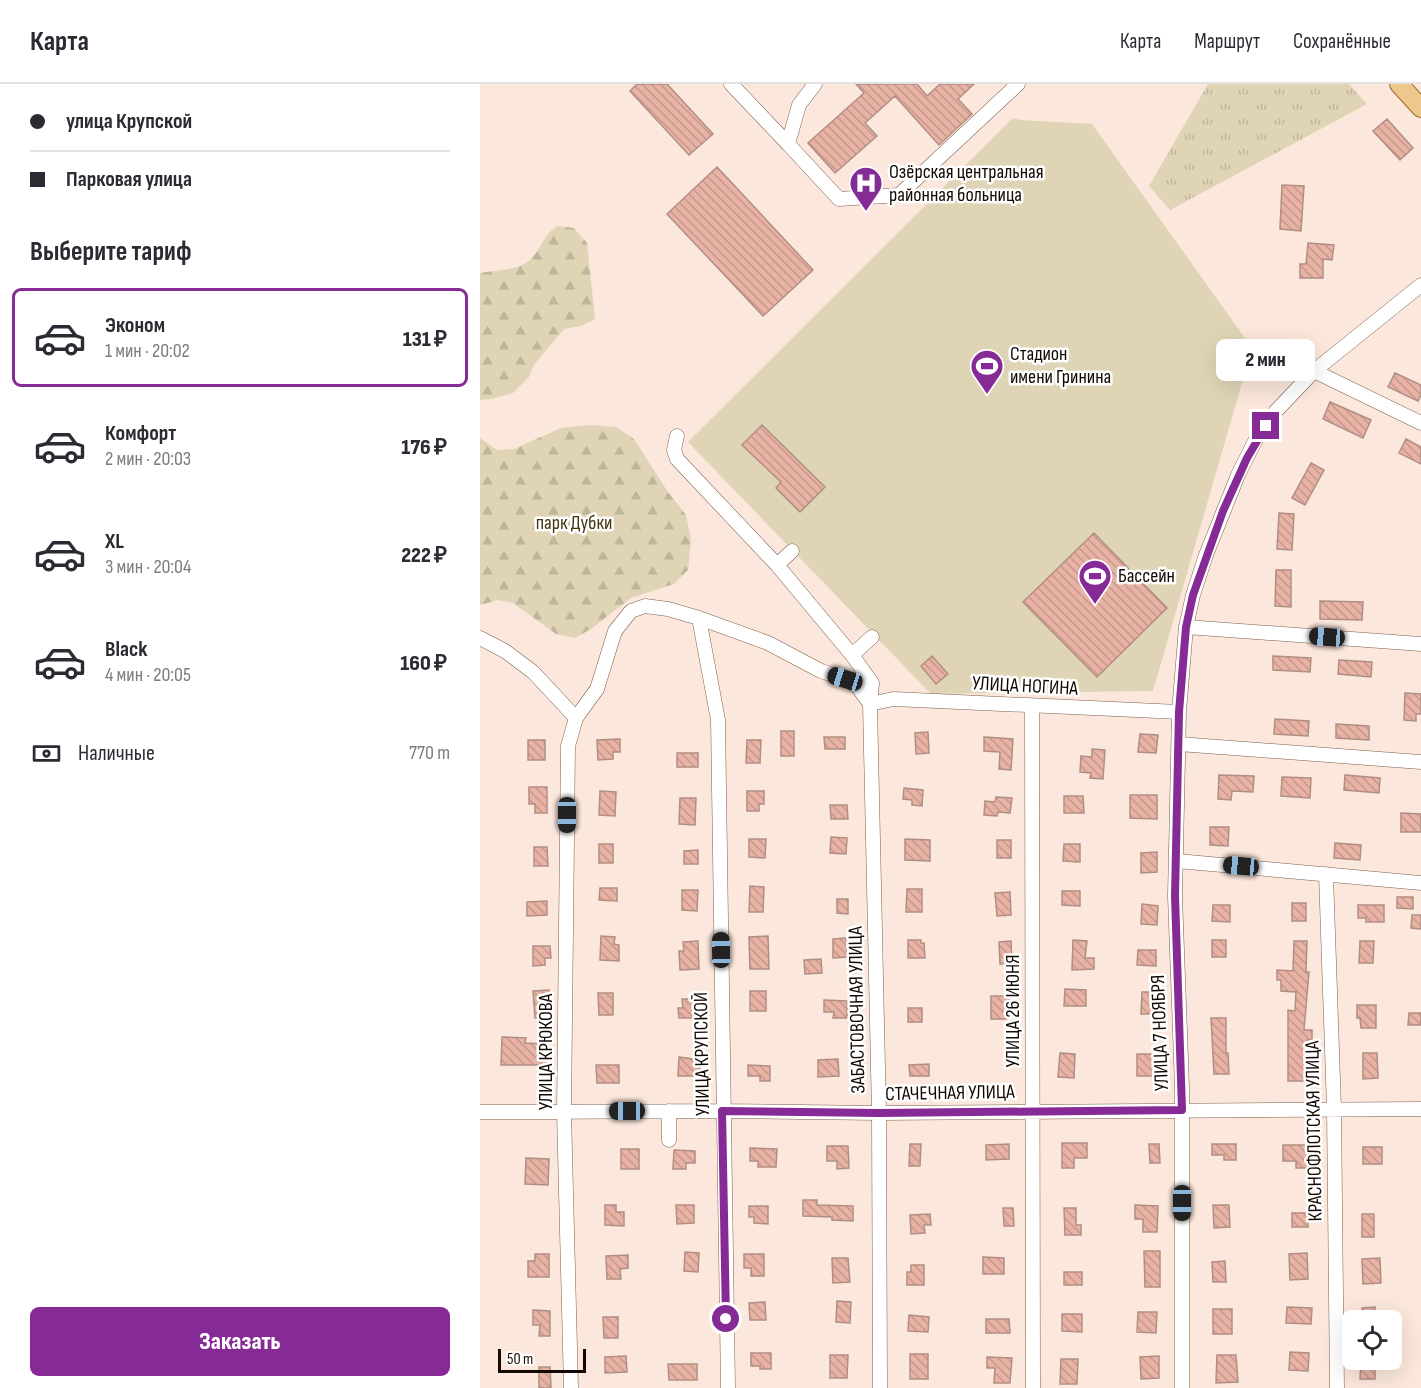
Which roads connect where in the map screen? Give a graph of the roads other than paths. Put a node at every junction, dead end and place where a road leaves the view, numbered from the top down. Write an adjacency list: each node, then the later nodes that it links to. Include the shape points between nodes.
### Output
1 (731, 84): 6 (street)
2 (815, 84): 6 (street, via 799,105)
3 (1018, 84): 6 (street, via 900,195 839,199)
4 (1399, 84): 5 (main road)
5 (1421, 108)
6 (788, 144)
7 (1421, 285): 8 (street, УЛИЦА 7 НОЯБРЯ)
8 (1314, 371): 9 (street); 14 (street, УЛИЦА 7 НОЯБРЯ, via 1276,411 1238,476 1206,555)
9 (1421, 423)
10 (676, 436): 12 (street, ЗАБАСТОВОЧНАЯ УЛИЦА, via 677,459)
11 (792, 551): 12 (street)
12 (777, 566): 18 (street, ЗАБАСТОВОЧНАЯ УЛИЦА)
13 (699, 618): 19 (street, via 768,643 845,679 857,686); 22 (street, via 645,606 631,611 615,631 597,689); 32 (street, УЛИЦА КРУПСКОЙ, via 718,720)
14 (1186, 627): 17 (street); 21 (street, УЛИЦА 7 НОЯБРЯ)
15 (872, 637): 18 (street)
16 (480, 638): 22 (street, via 533,672)
17 (1421, 644)
18 (852, 655): 19 (street, ЗАБАСТОВОЧНАЯ УЛИЦА, via 872,683)
19 (870, 704): 20 (street, УЛИЦА НОГИНА, via 893,699); 36 (street, ЗАБАСТОВОЧНАЯ УЛИЦА)
20 (1032, 706): 21 (street, УЛИЦА НОГИНА); 33 (street, УЛИЦА 26 ИЮНЯ)
21 (1179, 712): 23 (street, УЛИЦА 7 НОЯБРЯ)
22 (576, 718): 35 (street, УЛИЦА КРЮКОВА, via 568,746)
23 (1179, 744): 24 (street); 25 (street, УЛИЦА 7 НОЯБРЯ)
24 (1421, 762)
25 (1177, 861): 26 (street); 30 (street, УЛИЦА 7 НОЯБРЯ)
26 (1326, 874): 27 (street); 28 (street, КРАСНОФЛОТСКАЯ УЛИЦА)
27 (1421, 883)
28 (1334, 1109): 29 (street, СТАЧЕЧНАЯ УЛИЦА); 30 (street, СТАЧЕЧНАЯ УЛИЦА); 43 (street, КРАСНОФЛОТСКАЯ УЛИЦА)
29 (1421, 1109)
30 (1182, 1110): 33 (street, СТАЧЕЧНАЯ УЛИЦА); 42 (street, УЛИЦА 7 НОЯБРЯ)
31 (669, 1111): 32 (street, СТАЧЕЧНАЯ УЛИЦА); 35 (street, СТАЧЕЧНАЯ УЛИЦА); 37 (street)
32 (722, 1111): 36 (street, СТАЧЕЧНАЯ УЛИЦА); 39 (street, УЛИЦА КРУПСКОЙ)
33 (1032, 1111): 36 (street, СТАЧЕЧНАЯ УЛИЦА); 41 (street, УЛИЦА 26 ИЮНЯ)
34 (480, 1112): 35 (street, СТАЧЕЧНАЯ УЛИЦА)
35 (564, 1112): 38 (street, УЛИЦА КРЮКОВА)
36 (879, 1113): 40 (street, ЗАБАСТОВОЧНАЯ УЛИЦА)
37 (669, 1140)
38 (571, 1388)
39 (728, 1388)
40 (880, 1388)
41 (1033, 1388)
42 (1182, 1388)
43 (1337, 1388)

